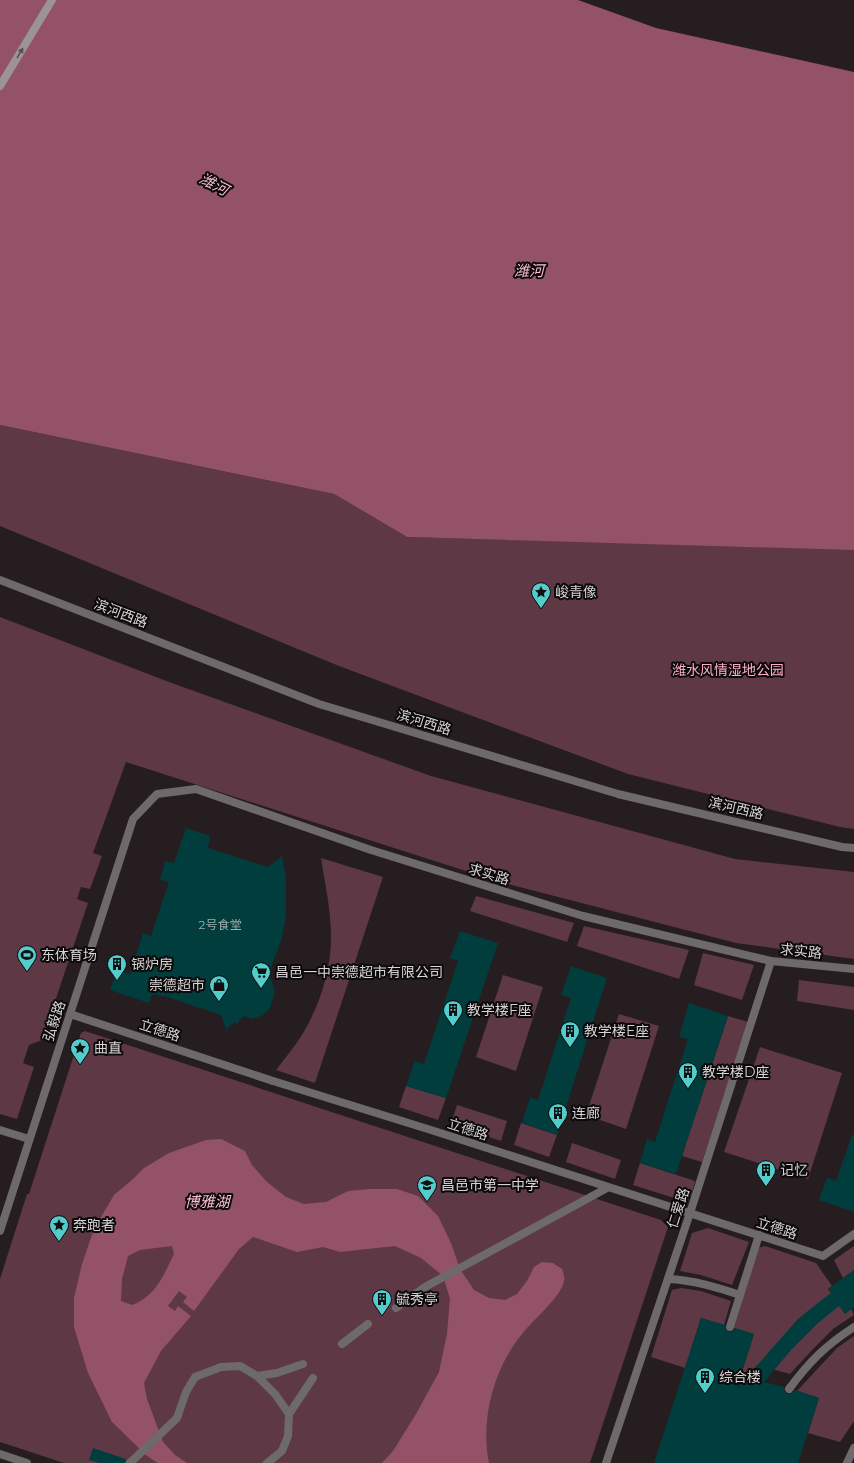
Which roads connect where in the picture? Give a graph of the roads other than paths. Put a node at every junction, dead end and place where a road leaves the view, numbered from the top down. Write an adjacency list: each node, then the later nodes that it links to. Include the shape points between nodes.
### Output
1 (52, 0): 2 (main road, one-way to 1)
2 (0, 86)
3 (0, 580): 5 (street, 滨河西路, via 319,704 618,794)
4 (133, 819): 6 (street, 求实路, via 157,794 196,789 371,850 583,916); 8 (street, 弘毅路)
5 (854, 848)
6 (771, 961): 7 (street, 求实路); 12 (street, 仁爱路)
7 (854, 969)
8 (70, 1014): 10 (street, 弘毅路); 11 (street, 立德路)
9 (0, 1130): 10 (street)
10 (29, 1139): 13 (street, 弘毅路)
11 (607, 1188): 12 (street, 立德路); 18 (street, via 425,1287)
12 (690, 1213): 15 (street, 立德路); 16 (street, 仁爱路)
13 (0, 1231)
14 (854, 1234): 15 (street, 立德路, via 823,1256)
15 (759, 1235): 17 (street)
16 (668, 1279): 17 (street, via 704,1284); 33 (street, 仁爱路)
17 (740, 1295): 20 (street)
18 (396, 1308)
19 (368, 1324): 22 (street)
20 (730, 1326)
21 (854, 1327): 26 (street, via 819,1353)
22 (342, 1344)
23 (303, 1364): 24 (street, via 277,1373)
24 (257, 1376): 27 (street, via 275,1394); 31 (street, via 240,1366 221,1367 194,1377 177,1418)
25 (313, 1378): 27 (street)
26 (789, 1388)
27 (289, 1414): 32 (street, via 288,1436 282,1451)
28 (854, 1448): 34 (street)
29 (0, 1454): 30 (street)
30 (27, 1463)
31 (130, 1463)
32 (268, 1463)
33 (606, 1463)
34 (847, 1463)

